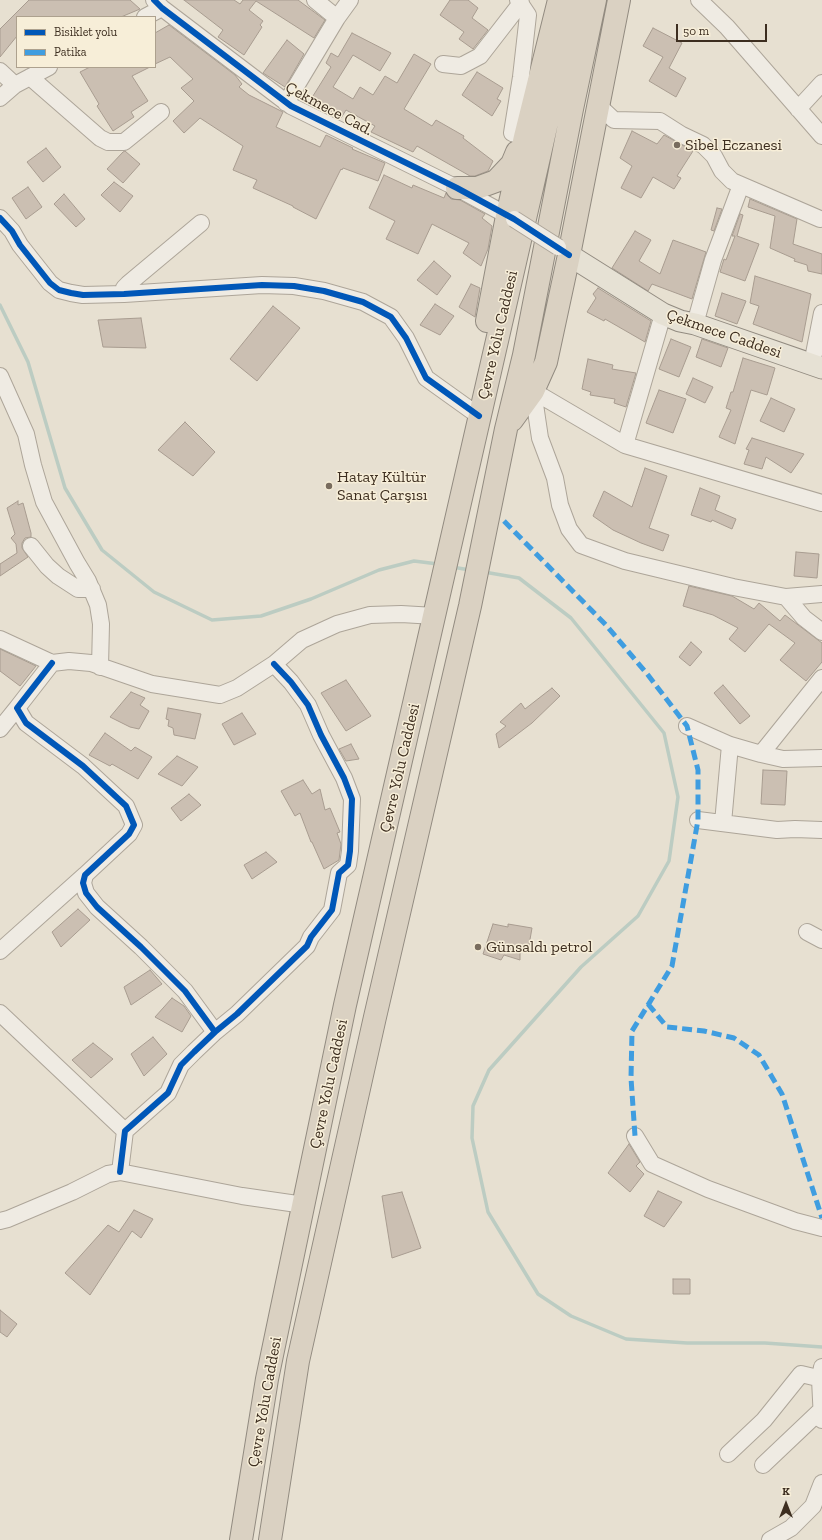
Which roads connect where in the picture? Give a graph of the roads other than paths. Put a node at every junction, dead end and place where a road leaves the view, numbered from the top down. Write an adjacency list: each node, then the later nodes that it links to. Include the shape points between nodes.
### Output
1 (315, 0): 11 (street)
2 (350, 0): 11 (street)
3 (559, 0): 24 (highway)
4 (575, 0): 39 (highway, Çevre Yolu Caddesi)
5 (595, 0): 40 (highway, Çevre Yolu Caddesi, via 524,355)
6 (619, 0): 20 (highway)
7 (699, 0): 21 (street, via 727,27)
8 (158, 4): 10 (street); 19 (street, Çekmece Cad.)
9 (525, 4): 12 (street, via 480,56 461,66); 24 (street, via 521,77 512,133)
10 (146, 16)
11 (337, 18): 19 (street)
12 (443, 64)
13 (47, 68): 15 (street)
14 (0, 71): 17 (street)
15 (30, 77): 17 (street); 22 (street, via 100,138 108,142 124,142)
16 (822, 83): 21 (street)
17 (15, 85): 18 (street)
18 (0, 98)
19 (286, 103): 26 (street, Çekmece Cad.)
20 (598, 106): 25 (street, via 614,120 660,121 703,145 714,156 722,171 732,181); 31 (highway)
21 (798, 109): 23 (street)
22 (161, 112)
23 (822, 136)
24 (525, 137): 26 (highway, via 512,164 496,181 477,188); 27 (highway)
25 (741, 185): 29 (street); 35 (street, via 713,260)
26 (457, 188): 27 (street, Çekmece Cad.)
27 (510, 217): 31 (street, Çekmece Cad., bridge); 39 (highway, via 480,356)
28 (0, 218): 32 (street, via 50,283 59,290 83,295)
29 (821, 220)
30 (200, 223): 32 (street, via 128,284 124,288)
31 (563, 251): 34 (main road, Çekmece Caddesi); 38 (highway, via 546,362)
32 (124, 294): 39 (street, via 262,285 324,291 363,302 391,317 406,338 426,378)
33 (822, 313): 36 (street)
34 (664, 314): 35 (main road, Çekmece Caddesi); 41 (street)
35 (695, 324): 36 (main road, Çekmece Caddesi)
36 (817, 366)
37 (0, 376): 44 (street, via 26,434 44,502)
38 (533, 391): 40 (highway); 41 (street); 46 (street, via 540,438 555,478 560,506 569,529 581,544 625,561)
39 (478, 421): 47 (highway, Çevre Yolu Caddesi)
40 (506, 429): 81 (highway, Çevre Yolu Caddesi, via 470,606 298,1361)
41 (625, 445): 42 (street)
42 (822, 503)
43 (32, 546): 44 (street, via 58,576 78,589)
44 (92, 589): 52 (street, via 101,624)
45 (822, 594): 46 (street)
46 (786, 597): 48 (street, via 804,618)
47 (435, 616): 51 (street, via 370,615 337,624 302,640); 72 (highway, Çevre Yolu Caddesi, via 347,997)
48 (822, 632)
49 (0, 639): 50 (street)
50 (52, 663): 52 (street, via 69,661 91,663); 54 (street)
51 (274, 664): 52 (street, via 220,696 152,684); 68 (street, via 308,705 352,799 348,865 339,873 332,910 307,946)
52 (100, 667)
53 (822, 678): 58 (street)
54 (17, 708): 56 (street); 63 (street, via 26,723 83,766 126,806 134,825 129,834)
55 (687, 726): 57 (street)
56 (0, 729)
57 (730, 745): 58 (street); 61 (street)
58 (761, 754): 59 (street, via 783,759)
59 (822, 758)
60 (698, 820): 61 (street)
61 (723, 823): 62 (street, via 777,830)
62 (822, 830)
63 (85, 875): 66 (street); 68 (street, via 83,883 86,893 97,907 185,991)
64 (807, 932): 65 (street)
65 (822, 940)
66 (0, 951)
67 (0, 1013): 69 (street)
68 (215, 1032): 69 (street, via 182,1065 168,1093)
69 (125, 1131): 71 (street)
70 (635, 1136): 74 (street, via 652,1164 708,1189 795,1221)
71 (120, 1172): 72 (street, via 242,1196); 73 (street, via 108,1174 72,1192)
72 (304, 1205): 80 (highway, Çevre Yolu Caddesi, via 267,1379)
73 (0, 1221)
74 (822, 1228)
75 (821, 1375): 76 (street); 77 (street, via 801,1374 764,1420)
76 (822, 1417): 78 (street)
77 (728, 1454)
78 (763, 1465)
79 (822, 1484): 82 (street, via 812,1506 791,1528)
80 (241, 1540)
81 (270, 1540)
82 (770, 1540)

